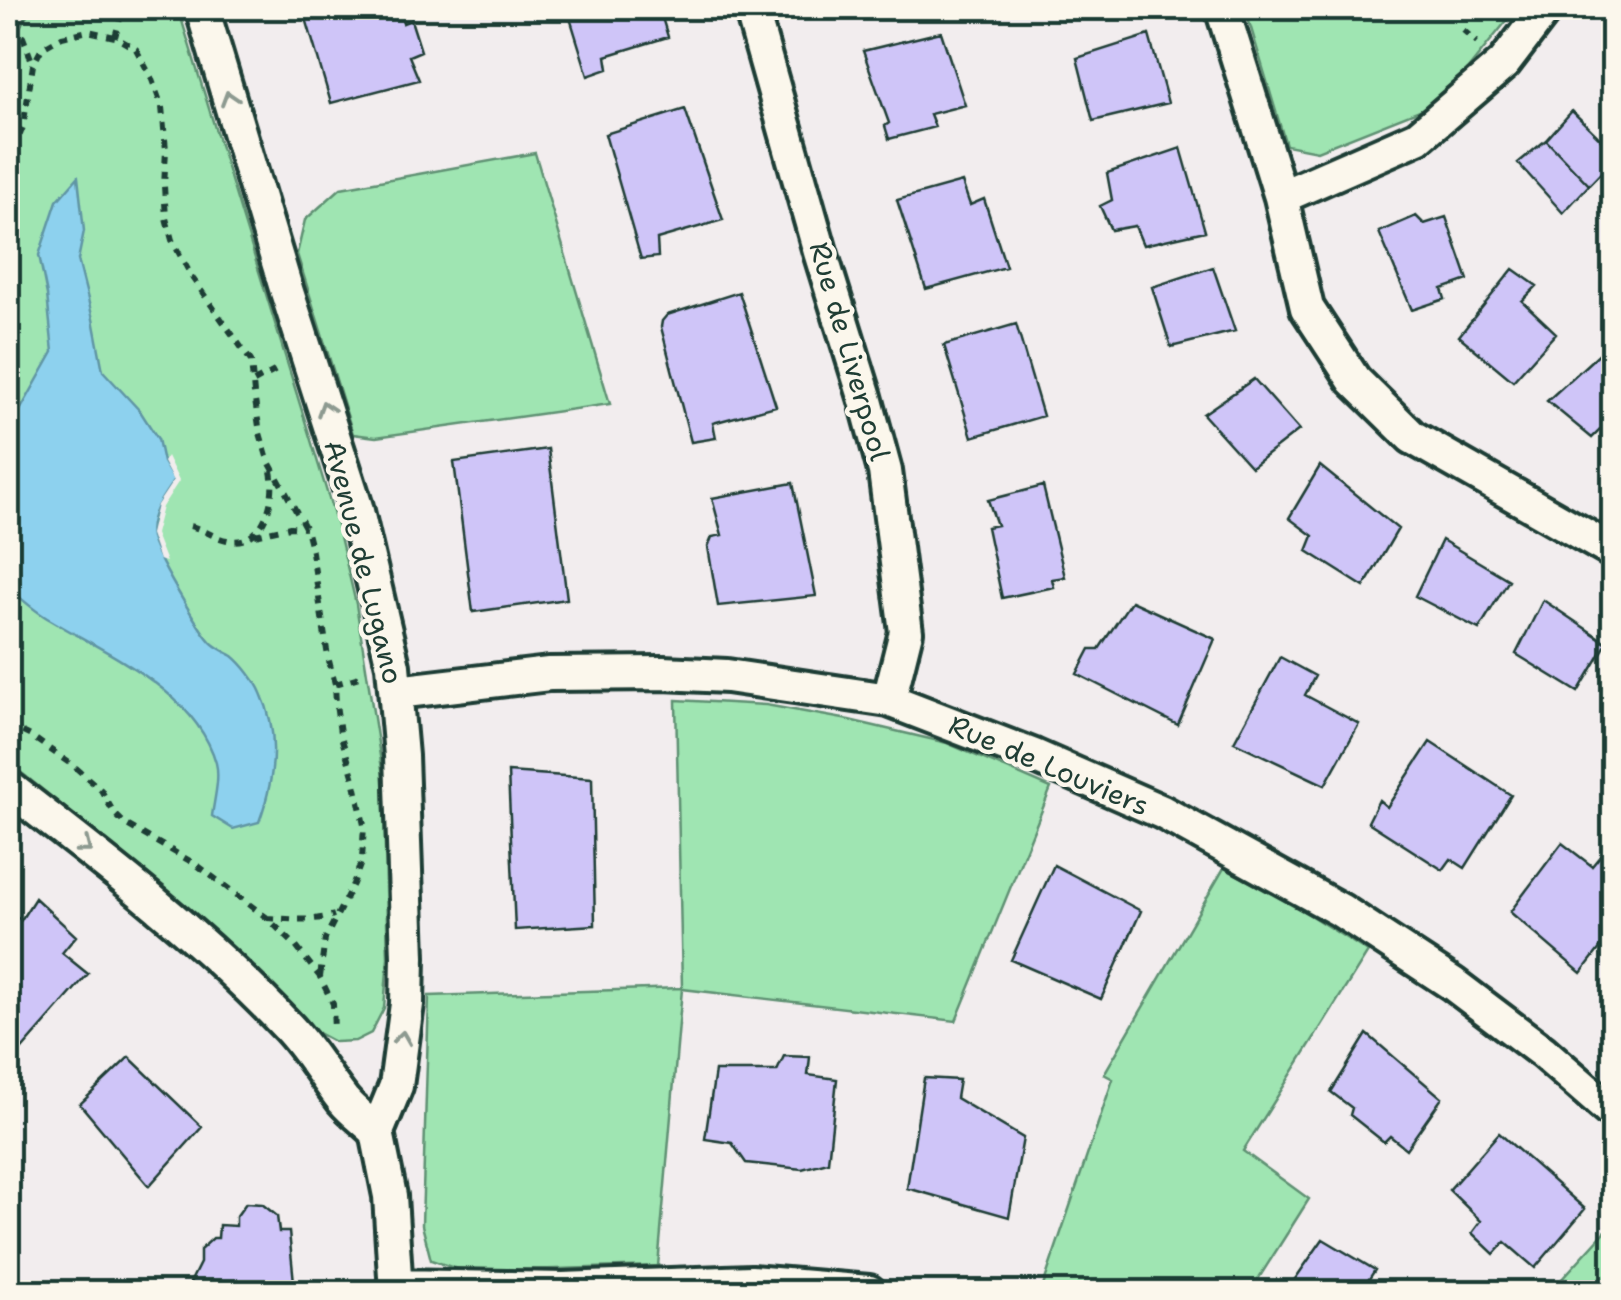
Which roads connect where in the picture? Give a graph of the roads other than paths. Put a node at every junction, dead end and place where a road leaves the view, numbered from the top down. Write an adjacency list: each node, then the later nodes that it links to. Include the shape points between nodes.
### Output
1 (202, 8): 7 (street, Avenue de Lugano, one-way to 1, via 356,507)
2 (751, 8): 8 (street, Rue de Liverpool, via 885,472 906,632)
3 (1222, 8): 5 (street)
4 (1546, 8): 5 (street, via 1504,63 1418,137)
5 (1281, 197): 6 (street, via 1307,308 1354,380 1412,437)
6 (1614, 552)
7 (397, 692): 8 (street, Rue de Louviers, via 549,674 663,673); 11 (street, Avenue de Lugano, one-way to 7, via 396,1086 407,1004)
8 (889, 700): 10 (street, Rue de Louviers, via 1162,812 1340,910 1453,984)
9 (8, 787): 11 (street, one-way to 11, via 202,945 288,1028 346,1104)
10 (1614, 1114)
11 (377, 1132): 12 (street, via 390,1196)
12 (396, 1289): 13 (street, via 752,1282)
13 (869, 1292)

